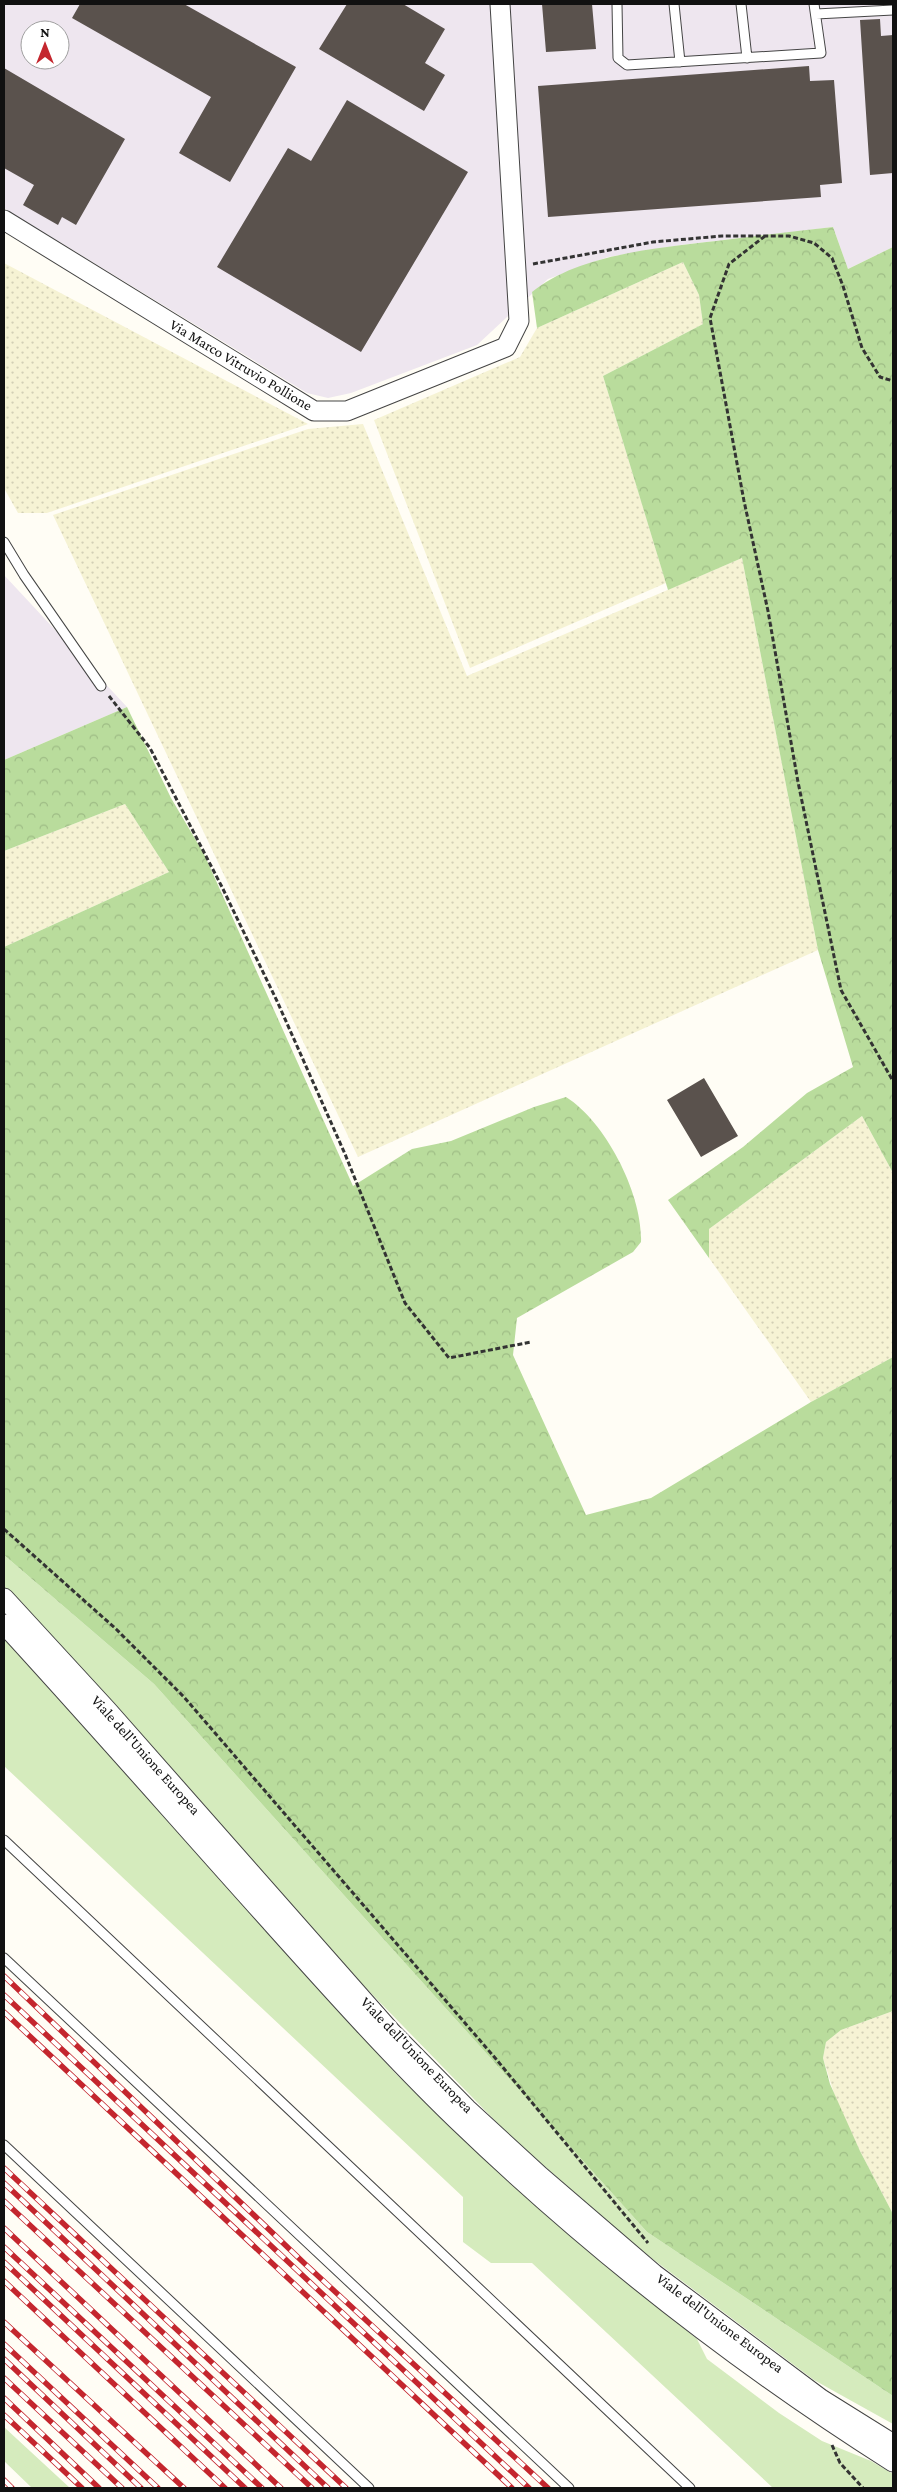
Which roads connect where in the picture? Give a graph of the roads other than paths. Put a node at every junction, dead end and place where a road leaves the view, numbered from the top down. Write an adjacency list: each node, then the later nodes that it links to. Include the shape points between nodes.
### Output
1 (500, 4): 10 (street, Via Marco Vitruvio Pollione, via 519,321 506,347 347,411 314,411)
2 (617, 4): 9 (lane, via 618,58 627,65)
3 (674, 4): 9 (lane)
4 (741, 4): 8 (lane)
5 (814, 4): 7 (lane)
6 (893, 10): 7 (lane)
7 (816, 14): 8 (lane, via 821,53)
8 (747, 58): 9 (lane)
9 (680, 62)
10 (4, 220)
11 (4, 542): 12 (lane)
12 (101, 686)
13 (4, 1598): 18 (street, Viale dell'Unione Europea, via 392,2033 468,2109 654,2274 821,2399)
14 (4, 1624): 19 (street, Viale dell'Unione Europea, via 376,2039 530,2189 648,2288 819,2415)
15 (4, 1840): 22 (lane)
16 (4, 1958): 21 (lane)
17 (4, 2146): 20 (lane)
18 (893, 2444)
19 (893, 2462)
20 (369, 2488)
21 (569, 2488)
22 (690, 2488)

